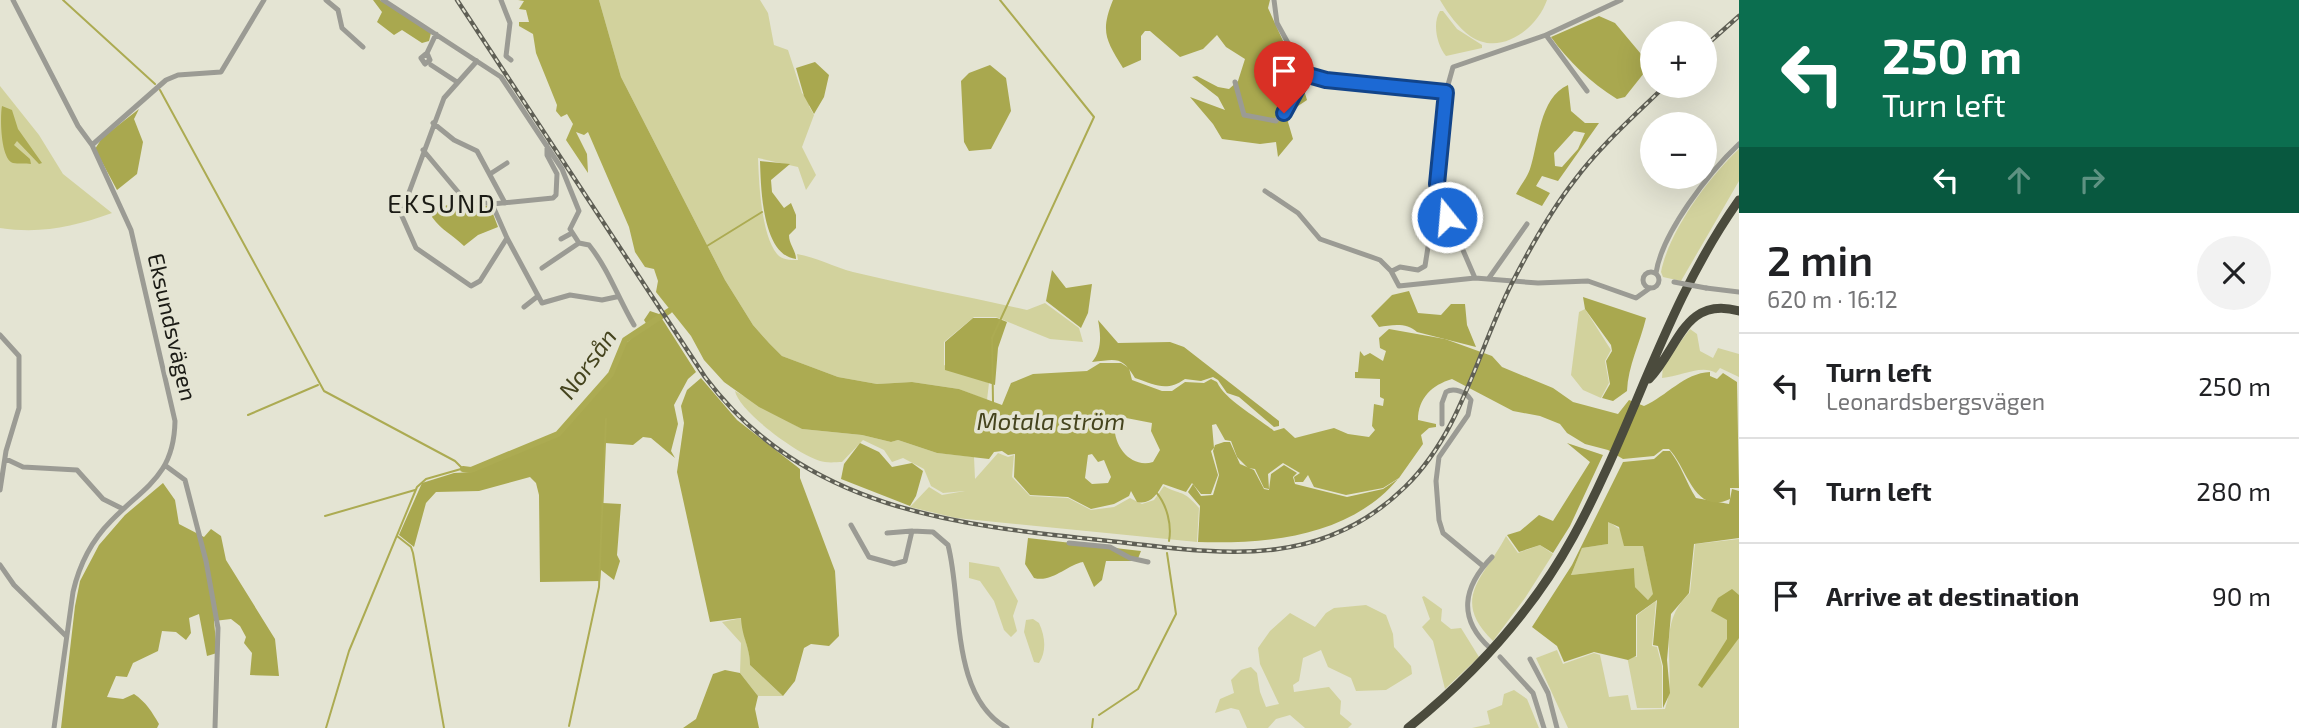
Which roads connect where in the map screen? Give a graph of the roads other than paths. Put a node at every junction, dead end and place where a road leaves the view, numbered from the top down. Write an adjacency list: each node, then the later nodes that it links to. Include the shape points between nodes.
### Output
1 (13, 0): 22 (street, Eksundsvägen)
2 (264, 0): 22 (street, via 221,72 166,80)
3 (326, 0): 10 (street, via 338,10 342,28)
4 (383, 0): 8 (street)
5 (501, 0): 12 (street, via 510,27 506,56)
6 (1274, 0): 15 (street, via 1277,23)
7 (1621, 0): 9 (street)
8 (436, 34): 11 (street); 13 (street)
9 (1546, 35): 18 (street); 19 (street, via 1453,67)
10 (363, 47)
11 (427, 53)
12 (511, 60)
13 (477, 61): 16 (street); 23 (street, via 501,77)
14 (431, 65): 16 (street)
15 (1305, 74): 17 (street, via 1276,122 1244,115); 19 (street)
16 (457, 82): 20 (street)
17 (1235, 82)
18 (1587, 91)
19 (1444, 92): 33 (street, via 1437,184)
20 (433, 123): 24 (street); 26 (street, via 477,151)
21 (1739, 144): 42 (street, via 1695,195)
22 (92, 145): 63 (street, Eksundsvägen, via 131,230 148,292 175,421)
23 (547, 145): 31 (street, via 557,174 556,195); 36 (street, via 578,207)
24 (423, 150): 30 (street, via 468,202); 37 (street, via 401,214 416,248 474,287)
25 (507, 163): 26 (street)
26 (490, 174): 31 (street)
27 (1739, 189): 35 (highway)
28 (1265, 191): 41 (street, via 1298,213 1320,239 1380,260)
29 (1739, 200): 35 (highway)
30 (492, 204): 31 (street); 37 (street)
31 (505, 204)
32 (1739, 209): 57 (highway, via 1691,287)
33 (1447, 217): 41 (street, via 1431,228 1425,266); 43 (street)
34 (1527, 224): 44 (street)
35 (1720, 227): 58 (highway, via 1686,284)
36 (572, 233): 38 (street); 39 (street)
37 (507, 238): 51 (street)
38 (561, 239)
39 (579, 243): 40 (street); 50 (street, via 589,245 610,271)
40 (542, 268)
41 (1392, 271): 43 (street, via 1399,286)
42 (1656, 274): 45 (street, via 1644,275); 46 (street); 48 (street, bridge, via 1673,282)
43 (1475, 278): 44 (street)
44 (1489, 278): 49 (street, via 1594,282)
45 (1644, 283): 46 (street); 49 (street, via 1637,294)
46 (1650, 288): 49 (street, via 1636,298)
47 (1739, 292): 48 (street)
48 (1731, 293): 52 (street)
49 (1625, 295)
50 (616, 297): 51 (street, via 602,300 570,295 544,303); 55 (street)
51 (539, 298): 53 (street)
52 (1739, 298)
53 (524, 307)
54 (1737, 310): 57 (highway, via 1714,308 1697,316)
55 (634, 325)
56 (0, 335): 60 (street, via 19,356 19,408)
57 (1649, 379): 58 (highway)
58 (1640, 393): 62 (highway)
59 (1442, 424): 73 (street, via 1446,392 1467,395 1470,411 1437,460 1439,520 1447,537)
60 (3, 451): 61 (street)
61 (6, 459): 64 (street); 65 (street, via 23,467 77,470 103,499)
62 (1610, 463): 81 (highway, via 1572,538 1526,610 1464,680); 82 (highway, via 1577,541 1530,612 1467,684)
63 (166, 466): 65 (street, Eksundsvägen); 79 (street, via 185,480 206,561 220,656)
64 (0, 490)
65 (122, 509): 74 (street, Eksundsvägen, via 86,556 74,586)
66 (851, 525): 67 (street, via 869,557 894,564 905,561)
67 (912, 531): 68 (street); 80 (street, via 933,532 948,545 972,689 988,714)
68 (887, 533)
69 (1069, 543): 71 (street, via 1110,547)
70 (1492, 557): 73 (street)
71 (1148, 562)
72 (0, 565): 74 (street)
73 (1483, 566): 75 (street, via 1474,577 1467,604 1473,628)
74 (66, 636): 78 (street, Eksundsvägen)
75 (1490, 648)
76 (1500, 657): 83 (street, via 1533,693)
77 (1530, 659): 84 (street, via 1548,693)
78 (54, 728)
79 (215, 728)
80 (1007, 728)
81 (1408, 728)
82 (1417, 728)
83 (1544, 728)
84 (1558, 728)

